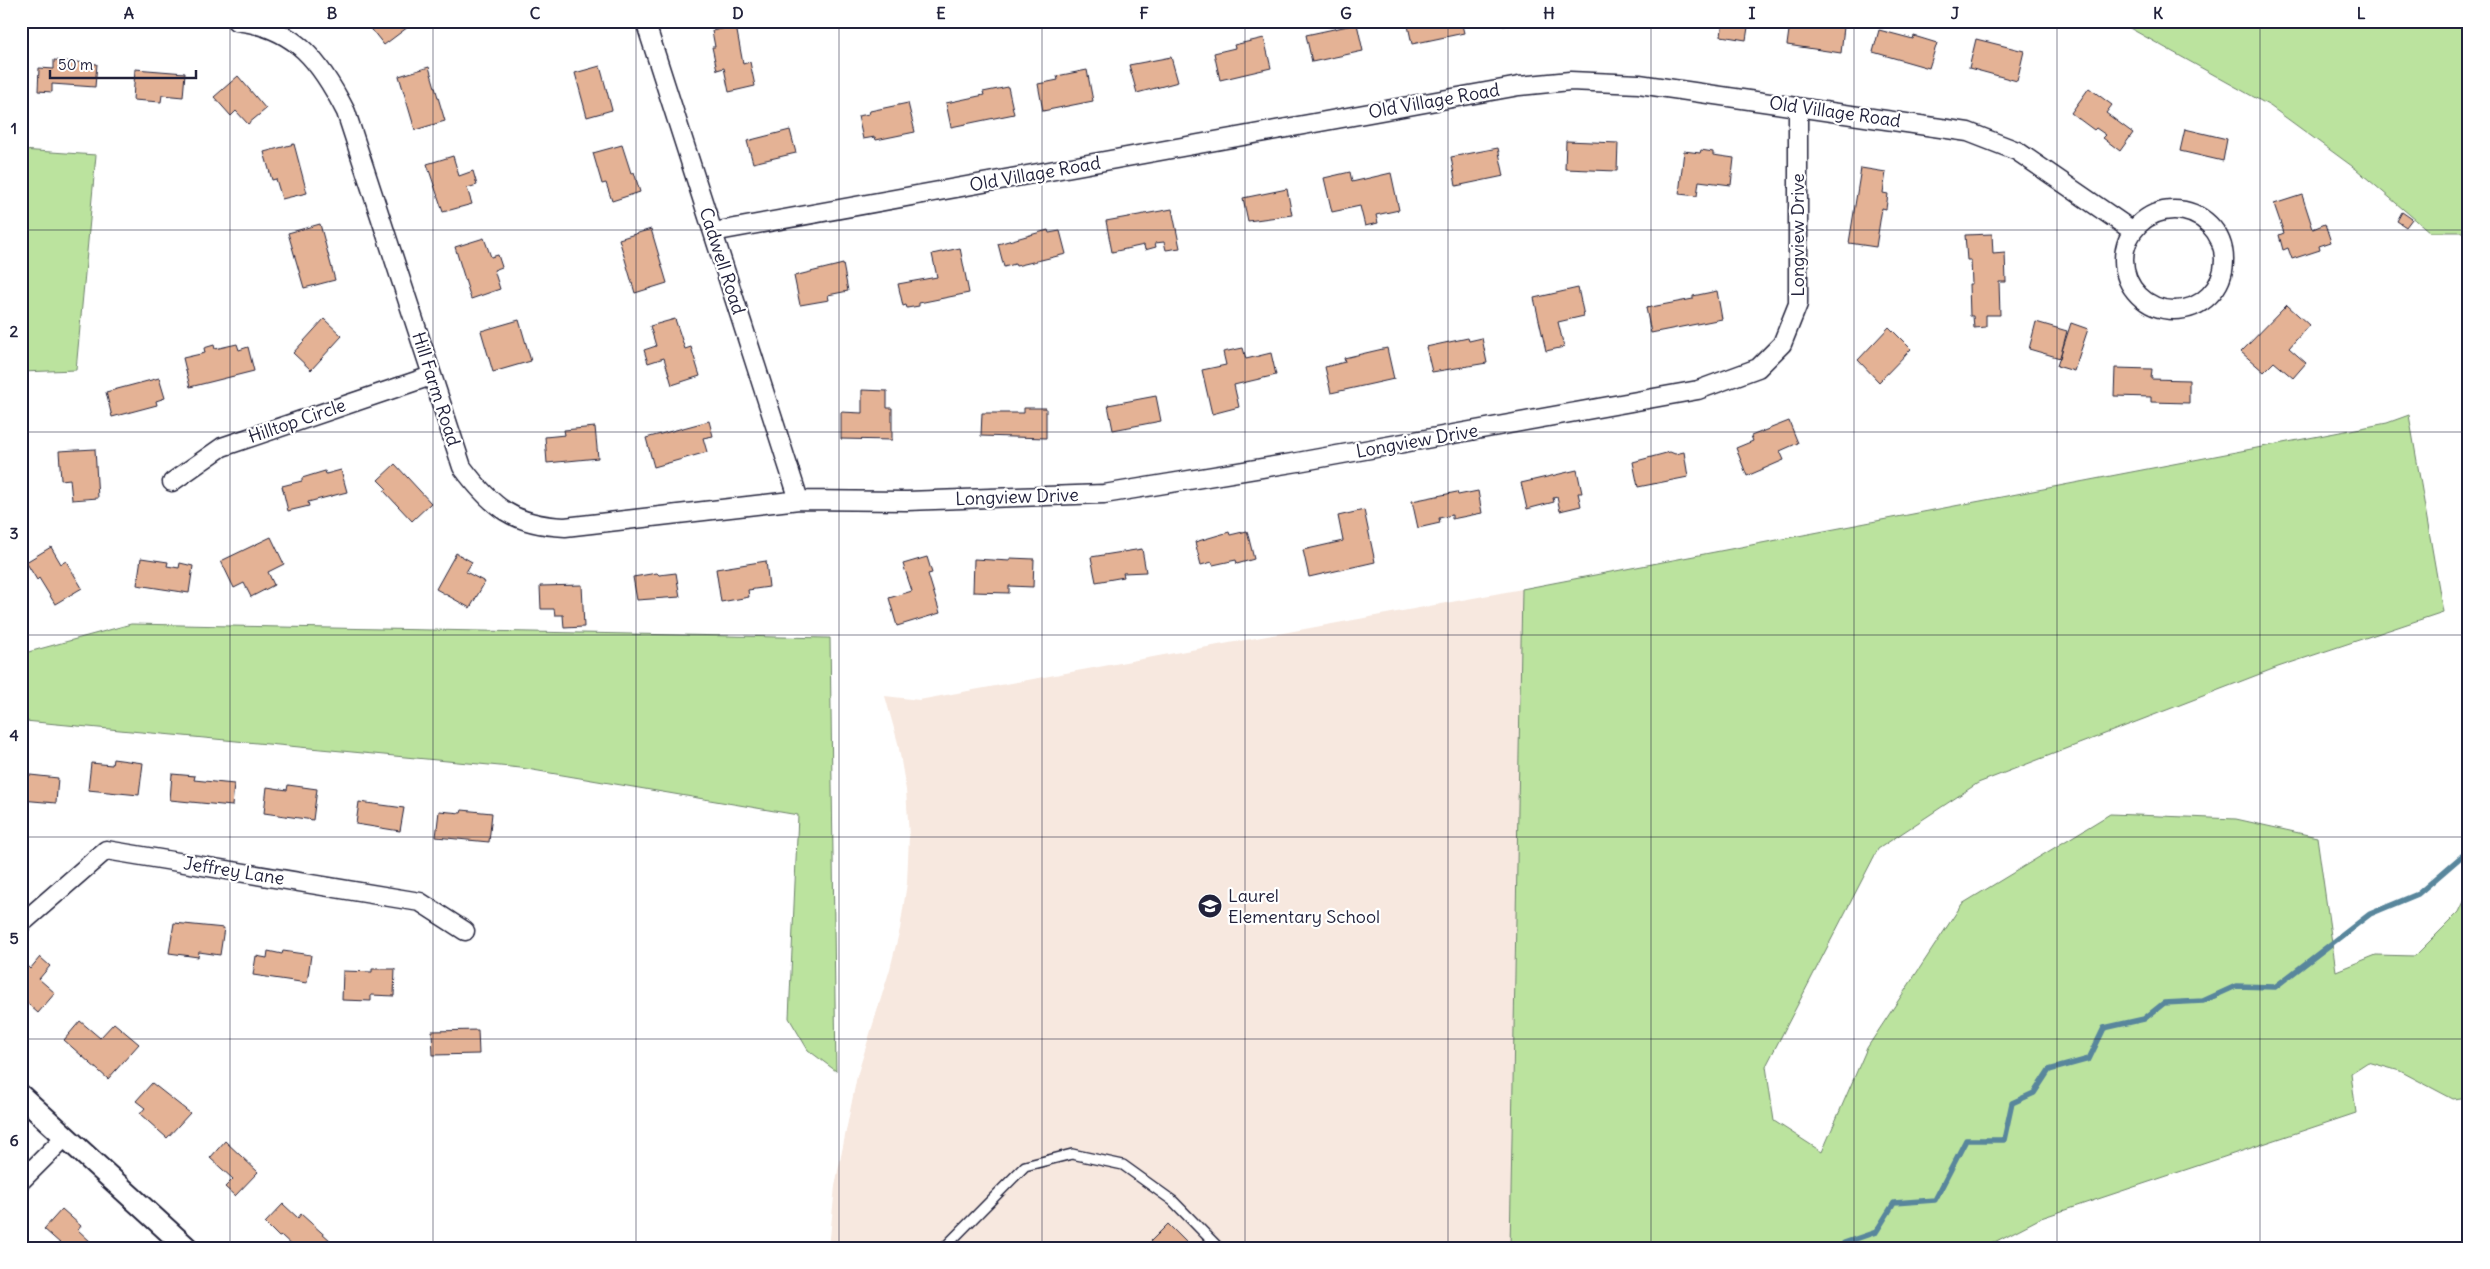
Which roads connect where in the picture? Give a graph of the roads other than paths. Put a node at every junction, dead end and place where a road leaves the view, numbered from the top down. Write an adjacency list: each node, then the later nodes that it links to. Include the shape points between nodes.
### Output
1 (236, 21): 6 (street, Hill Farm Road, via 252,23 287,36 312,56 329,80 346,112)
2 (645, 21): 5 (street, Cadwell Road)
3 (1798, 107): 4 (street, Old Village Road, via 1968,132 2017,151); 5 (street, Old Village Road, via 1639,84 1570,81 1519,86); 8 (street, Longview Drive, via 1798,304 1782,344 1758,368 1698,390 1104,494 907,502)
4 (2133, 231): 4 (street, via 2146,218 2161,211 2179,210 2210,225 2220,240 2224,256 2222,274 2215,288 2205,300 2191,308 2175,311 2145,302 2130,283 2123,261)
5 (713, 232): 8 (street, Cadwell Road)
6 (431, 376): 7 (street, Hilltop Circle, via 222,447); 8 (street, Hill Farm Road, via 462,467 482,495 506,514 540,526 565,527)
7 (172, 482)
8 (799, 500)
9 (21, 924): 10 (street, Jeffrey Lane, via 106,850 420,902)
10 (465, 930)
11 (21, 1096): 12 (street)
12 (66, 1136): 13 (street); 14 (street)
13 (21, 1181)
14 (187, 1248)
15 (944, 1248): 16 (lane, via 1024,1166 1072,1154 1123,1164 1173,1201)
16 (1219, 1248)

